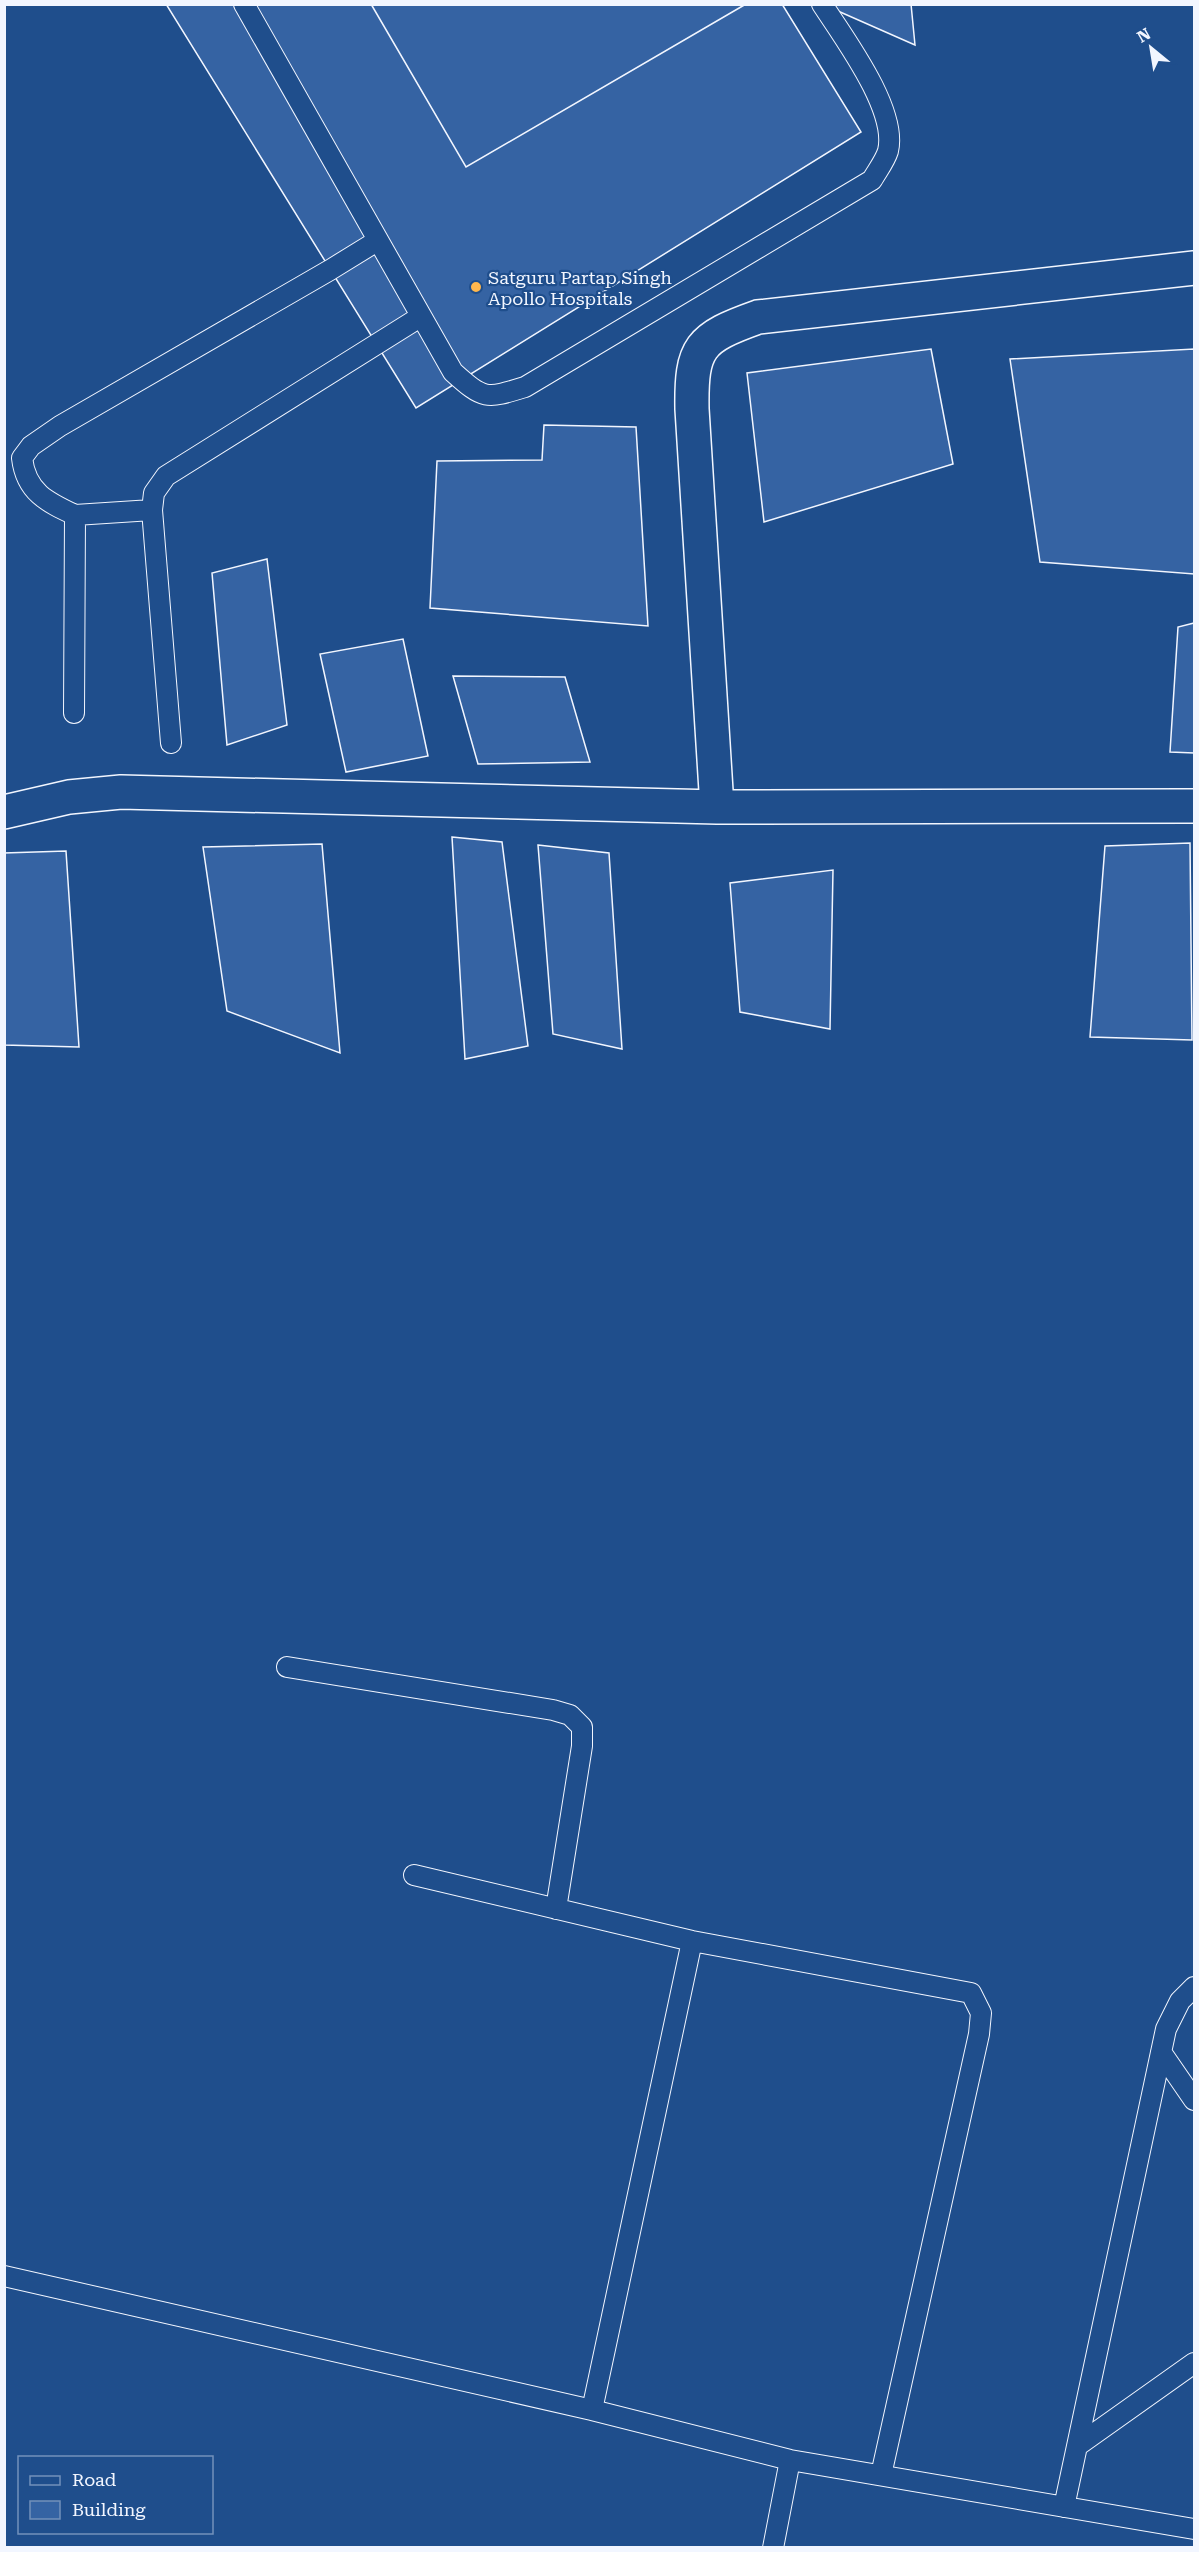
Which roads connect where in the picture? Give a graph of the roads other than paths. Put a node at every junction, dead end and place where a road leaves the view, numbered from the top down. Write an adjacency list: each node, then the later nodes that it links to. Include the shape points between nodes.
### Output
1 (244, 4): 3 (lane)
2 (822, 4): 5 (lane, via 873,86 886,118 888,150 872,180 525,387 495,396 475,392 453,372)
3 (377, 241): 5 (lane); 7 (lane, via 31,446 22,458 32,488 48,502)
4 (1194, 268): 11 (street, via 758,317 727,328 703,344 692,373 692,409)
5 (420, 317): 6 (lane, via 166,476 154,492)
6 (152, 510): 7 (lane); 9 (lane)
7 (75, 515): 8 (lane)
8 (74, 713)
9 (171, 743)
10 (1194, 806): 11 (street)
11 (717, 807): 12 (street, via 121,792 69,797)
12 (4, 812)
13 (287, 1667): 15 (lane, via 570,1715 582,1727 582,1746)
14 (414, 1875): 15 (lane)
15 (556, 1909): 16 (lane)
16 (692, 1941): 22 (lane); 25 (lane, via 971,1993 981,2013)
17 (1194, 1987): 18 (lane, via 1180,2001 1166,2029)
18 (1161, 2052): 19 (lane); 23 (lane)
19 (1194, 2100)
20 (4, 2276): 22 (lane)
21 (1194, 2362): 23 (lane)
22 (592, 2410): 24 (lane)
23 (1077, 2446): 26 (lane)
24 (790, 2460): 25 (lane); 28 (lane)
25 (881, 2475): 26 (lane)
26 (1064, 2506): 27 (lane)
27 (1194, 2529)
28 (773, 2547)

